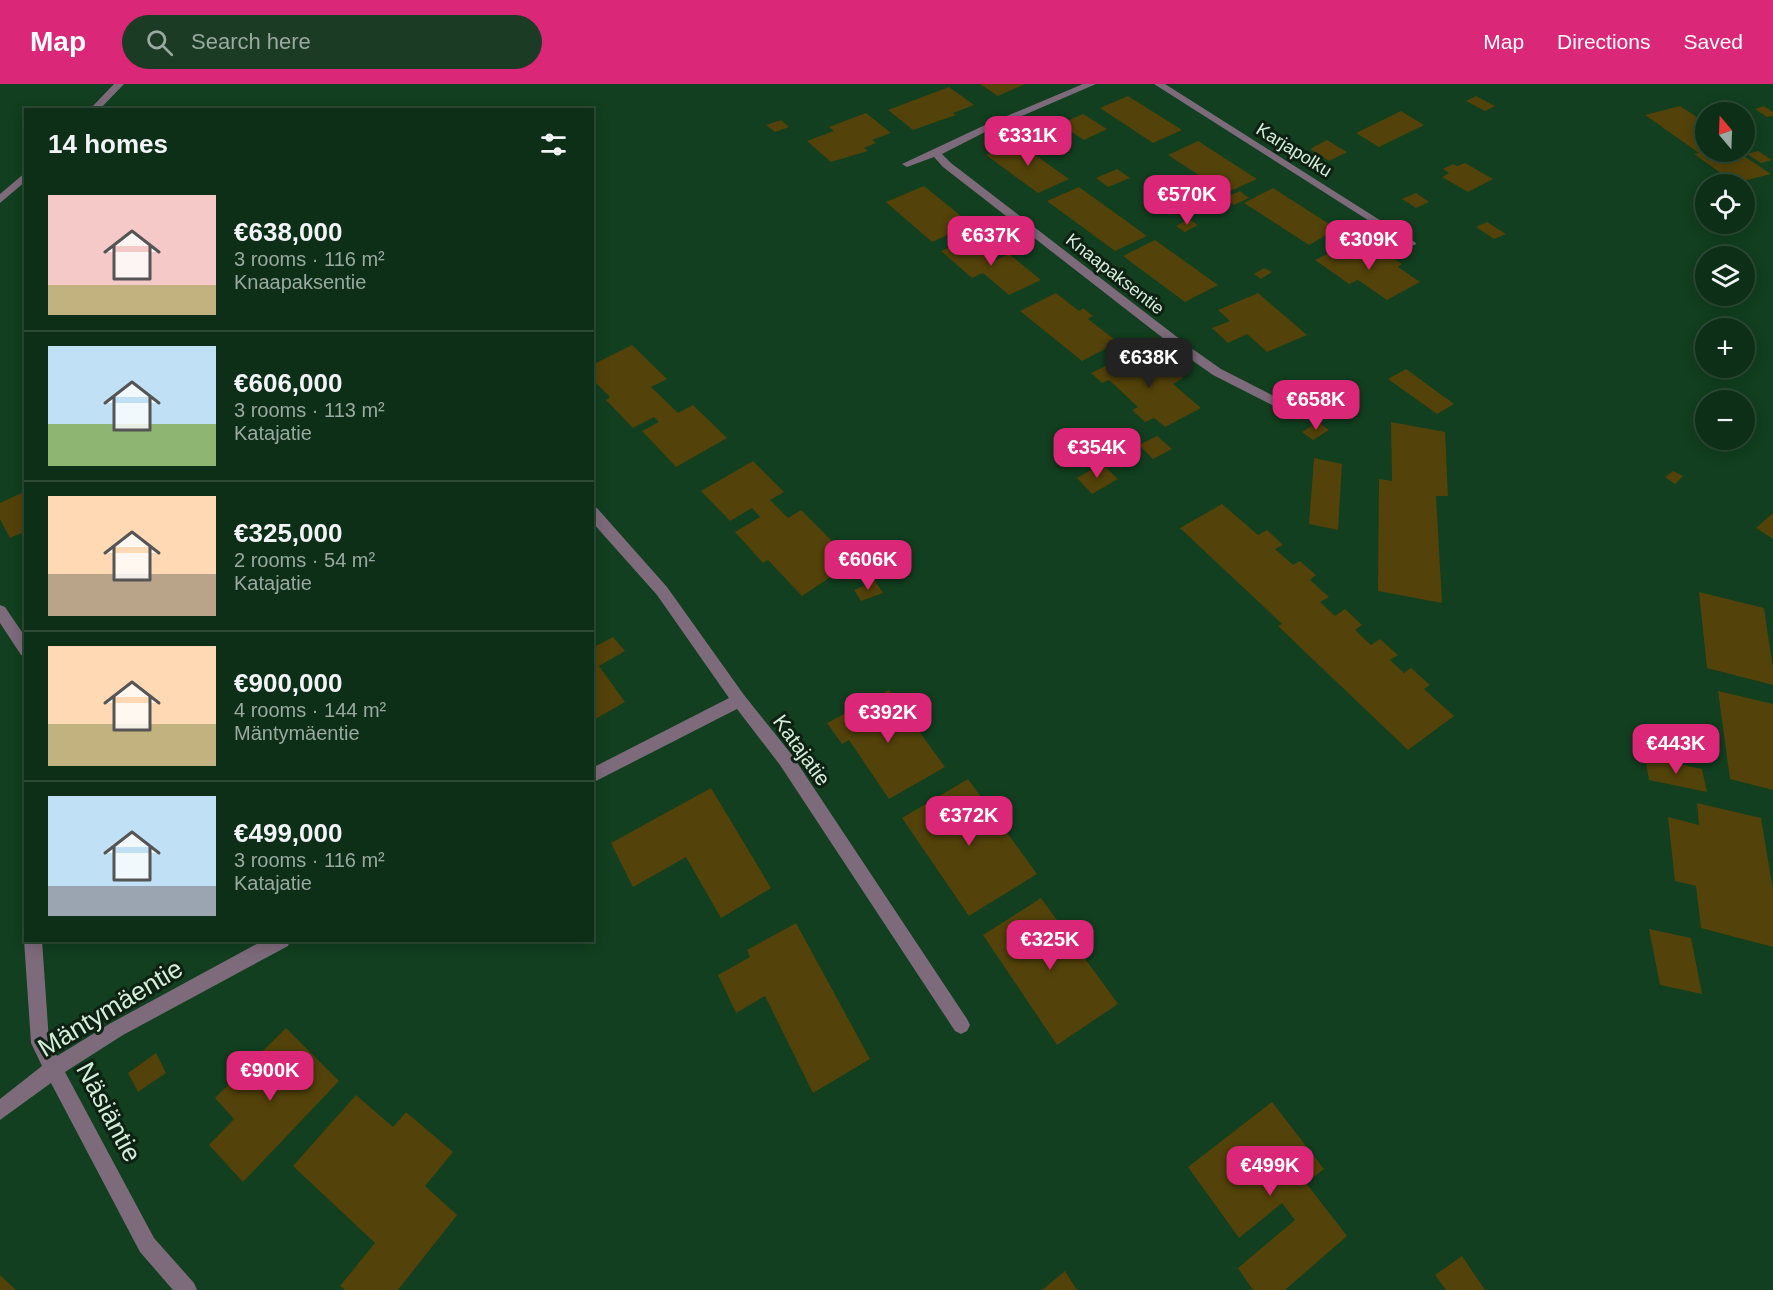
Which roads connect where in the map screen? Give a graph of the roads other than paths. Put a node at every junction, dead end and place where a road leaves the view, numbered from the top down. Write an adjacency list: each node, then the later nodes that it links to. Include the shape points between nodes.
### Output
1 (119, 84): 4 (street)
2 (1091, 84): 5 (street)
3 (1159, 84): 11 (street, Karjapolku)
4 (95, 108)
5 (936, 153): 6 (street); 12 (street, Knaapaksentie, via 1181,347 1217,372)
6 (907, 164)
7 (24, 177): 9 (street)
8 (0, 186): 9 (street)
9 (12, 188): 10 (street)
10 (0, 200)
11 (1411, 243)
12 (1276, 402)
13 (594, 514): 16 (street, Katajatie, via 668,599)
14 (0, 611): 15 (street)
15 (24, 648)
16 (739, 700): 17 (street); 20 (street, Katajatie, via 786,760)
17 (594, 775)
18 (33, 942): 21 (street, Näsiäntie, via 40,1043)
19 (278, 942): 21 (street, Mäntymäentie, via 117,1029)
20 (961, 1024)
21 (55, 1068): 22 (street, Mäntymäentie); 23 (street, Näsiäntie, via 147,1245)
22 (0, 1111)
23 (187, 1290)

